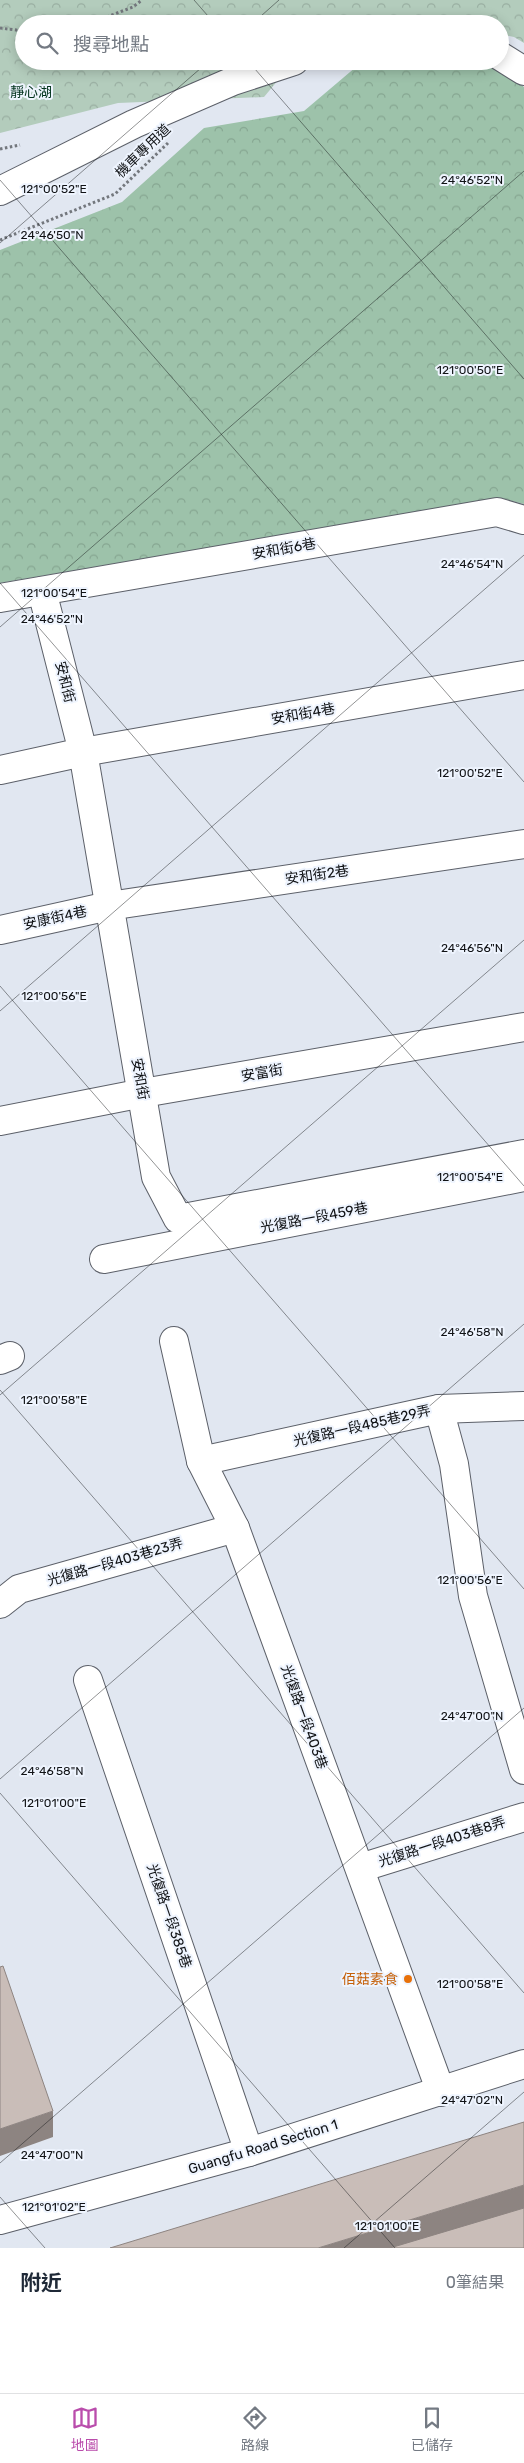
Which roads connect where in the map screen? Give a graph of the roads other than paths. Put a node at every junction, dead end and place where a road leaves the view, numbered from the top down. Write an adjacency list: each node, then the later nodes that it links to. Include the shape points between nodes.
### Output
1 (509, 62): 3 (street)
2 (267, 70): 4 (street, via 134,124)
3 (524, 71)
4 (0, 191)
5 (524, 520): 6 (street, 安和街6巷, via 497,512)
6 (42, 591): 7 (street, 安和街6巷); 9 (street, 安和街)
7 (0, 598)
8 (524, 675): 9 (street, 安和街4巷)
9 (83, 752): 10 (street, 安和街4巷); 12 (street, 安和街)
10 (0, 770)
11 (524, 844): 12 (street, 安和街2巷)
12 (109, 906): 13 (street, 安康街4巷); 15 (street, 安和街)
13 (0, 930)
14 (524, 1027): 15 (street, 安富街)
15 (142, 1093): 16 (street, 安富街); 17 (street, 安和街, via 156,1178 178,1219)
16 (0, 1121)
17 (524, 1154)
18 (524, 1177): 19 (street, 光復路一段459巷)
19 (104, 1258)
20 (174, 1341): 23 (street, 光復路一段403巷)
21 (524, 1406): 22 (street, 光復路一段485巷29弄)
22 (438, 1408): 23 (street, 光復路一段485巷29弄); 27 (street, via 454,1464 473,1596)
23 (202, 1461): 24 (street, 光復路一段403巷)
24 (235, 1528): 25 (street, 光復路一段403巷23弄, via 18,1589); 29 (street, 光復路一段403巷)
25 (0, 1604)
26 (88, 1680): 32 (street, 光復路一段385巷)
27 (524, 1770)
28 (524, 1816): 29 (street, 光復路一段403巷8弄)
29 (360, 1868): 31 (street, 光復路一段403巷)
30 (524, 2064): 31 (street, Guangfu Road Section 1)
31 (441, 2092): 32 (street, Guangfu Road Section 1)
32 (249, 2152): 33 (street, Guangfu Road Section 1)
33 (0, 2220)

